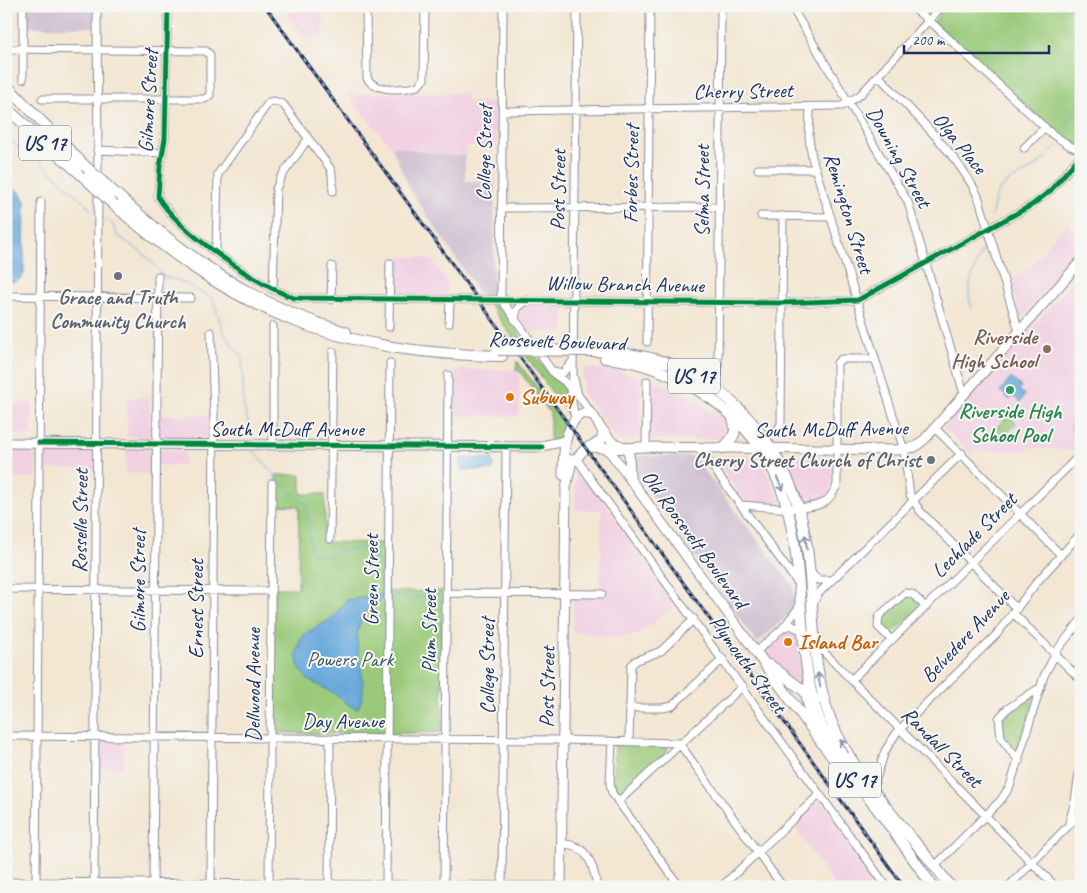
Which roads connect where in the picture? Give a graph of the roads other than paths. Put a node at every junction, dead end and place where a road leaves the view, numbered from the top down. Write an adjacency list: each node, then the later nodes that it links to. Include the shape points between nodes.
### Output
1 (23, 6): 15 (street)
2 (97, 6): 16 (street, Rosselle Street)
3 (168, 6): 17 (street, Gilmore Street)
4 (366, 6): 5 (street, via 366,78 378,88 418,86 424,79)
5 (425, 6)
6 (503, 6): 30 (street, College Street)
7 (577, 6): 28 (street, Post Street)
8 (650, 6): 29 (street, Forbes Street)
9 (721, 6): 27 (street, Selma Street)
10 (791, 6): 24 (street, Downing Street)
11 (911, 6): 13 (street)
12 (942, 6): 13 (street)
13 (928, 21): 18 (street); 31 (street)
14 (6, 49): 15 (street)
15 (23, 49): 16 (street); 19 (street)
16 (96, 50): 17 (street); 22 (street, Rosselle Street)
17 (167, 50): 23 (street, Gilmore Street); 23 (street, via 206,50 210,55 210,95 204,99)
18 (878, 75): 24 (street); 50 (street, Olga Place, via 966,174 978,196)
19 (23, 79)
20 (6, 85): 81 (highway, Roosevelt Boulevard / US 17, bridge, via 85,166 161,235 232,284 285,311 340,330 398,343)
21 (42, 99): 22 (street)
22 (96, 99): 23 (street); 34 (street, Rosselle Street)
23 (166, 99): 36 (street, Gilmore Street)
24 (849, 103): 26 (street, Cherry Street, via 836,108); 54 (street, Downing Street, via 908,202)
25 (6, 108): 81 (highway, Roosevelt Boulevard / US 17, bridge, via 159,244 210,280 256,305 301,325 398,350 454,356)
26 (810, 108): 27 (street, Cherry Street); 39 (street, Remington Street, via 810,148)
27 (720, 109): 29 (street, Cherry Street); 44 (street, Selma Street)
28 (576, 110): 29 (street, Cherry Street); 30 (street, Cherry Street); 46 (street, Post Street)
29 (649, 110): 43 (street, Forbes Street)
30 (502, 111): 45 (street, College Street)
31 (1044, 127): 33 (street); 35 (street, via 1059,140)
32 (308, 139): 40 (street, via 330,168); 51 (street, via 283,104 274,101 264,106 218,174); 57 (street, via 281,177 276,190)
33 (1024, 148)
34 (97, 150): 36 (street); 60 (street, Rosselle Street)
35 (1081, 150)
36 (163, 152): 41 (street, Gilmore Street)
37 (1081, 155): 50 (street, Willow Branch Avenue, via 1044,196)
38 (758, 169): 39 (street)
39 (816, 169): 49 (street, Remington Street)
40 (333, 191)
41 (158, 197): 51 (street, Willow Branch Avenue, via 181,225)
42 (41, 202): 59 (street)
43 (648, 207): 44 (street); 46 (street); 70 (street, Forbes Street)
44 (719, 207): 71 (street, Selma Street)
45 (501, 208): 46 (street); 63 (street, College Street)
46 (575, 208): 68 (street, Post Street)
47 (761, 216): 48 (street)
48 (782, 216): 49 (street); 72 (street)
49 (831, 217): 69 (street, Remington Street)
50 (989, 230): 54 (street, Willow Branch Avenue); 77 (street, Olga Place)
51 (216, 251): 57 (street, Willow Branch Avenue)
52 (1081, 261): 77 (main road, South McDuff Avenue)
53 (390, 262): 65 (street)
54 (926, 264): 69 (street, Willow Branch Avenue); 92 (street, Downing Street)
55 (332, 266): 64 (street)
56 (158, 276): 61 (street, Gilmore Street)
57 (273, 290): 64 (street, Willow Branch Avenue, via 294,298)
58 (6, 296): 59 (street)
59 (40, 297): 60 (street); 101 (street)
60 (99, 297): 61 (street); 102 (street, Rosselle Street)
61 (157, 298): 62 (street); 103 (street, Gilmore Street)
62 (191, 298)
63 (501, 299): 66 (street, Willow Branch Avenue); 67 (street, Willow Branch Avenue); 73 (street)
64 (331, 300): 65 (street, Willow Branch Avenue)
65 (390, 300): 66 (street, Willow Branch Avenue); 76 (street)
66 (450, 300): 74 (street)
67 (527, 300): 68 (street, Willow Branch Avenue); 73 (street, via 517,308)
68 (574, 300): 70 (street, Willow Branch Avenue); 84 (street, Post Street)
69 (858, 300): 72 (street, Willow Branch Avenue); 83 (street, Remington Street)
70 (647, 301): 71 (street, Willow Branch Avenue); 79 (street, Forbes Street)
71 (719, 302): 72 (street, Willow Branch Avenue); 89 (street, Selma Street)
72 (782, 303): 98 (street, via 781,425)
73 (515, 320): 86 (street)
74 (449, 322)
75 (273, 326): 105 (street)
76 (389, 327)
77 (1019, 331): 92 (main road, South McDuff Avenue)
78 (211, 332): 104 (street, Ernest Street)
79 (647, 342)
80 (333, 352): 106 (street)
81 (500, 353): 82 (highway, Roosevelt Boulevard / US 17, bridge)
82 (593, 354): 94 (highway, Roosevelt Boulevard / US 17, via 629,361 679,377); 118 (highway, Roosevelt Boulevard / US 17, via 643,356 672,365 729,400)
83 (875, 359): 119 (street, via 841,359 838,363); 120 (street, Remington Street)
84 (573, 361): 86 (street, via 563,373); 88 (street, Post Street)
85 (390, 363): 107 (street, Green Street)
86 (552, 371): 91 (street)
87 (448, 375): 108 (street, Plum Street)
88 (573, 375): 91 (street, Post Street); 93 (street, Post Street, via 580,398)
89 (718, 375)
90 (647, 381): 113 (street)
91 (571, 390): 95 (street, Post Street)
92 (964, 394): 97 (main road, South McDuff Avenue)
93 (593, 415): 95 (main road, via 583,414); 96 (main road)
94 (732, 416): 116 (highway, via 736,432); 117 (highway, Roosevelt Boulevard / US 17)
95 (575, 420): 99 (main road, Post Street)
96 (600, 427): 111 (main road, via 602,440); 112 (main road, via 612,442)
97 (935, 428): 120 (main road, South McDuff Avenue, via 919,444); 122 (street)
98 (776, 431)
99 (566, 440): 110 (main road, South McDuff Avenue); 121 (main road, Post Street)
100 (6, 443): 101 (main road, South McDuff Avenue)
101 (39, 443): 102 (main road, South McDuff Avenue); 140 (street)
102 (98, 443): 103 (main road, South McDuff Avenue); 141 (street, Rosselle Street)
103 (156, 444): 104 (main road, South McDuff Avenue); 142 (street, Gilmore Street)
104 (214, 444): 105 (main road, South McDuff Avenue); 143 (street, Ernest Street)
105 (273, 445): 106 (main road, South McDuff Avenue)
106 (331, 445): 107 (main road, South McDuff Avenue); 133 (street)
107 (390, 446): 108 (main road, South McDuff Avenue); 178 (street, Green Street)
108 (448, 446): 109 (main road, South McDuff Avenue); 145 (street, Plum Street)
109 (506, 446): 110 (main road, South McDuff Avenue); 146 (street, College Street)
110 (542, 447): 121 (main road, South McDuff Avenue)
111 (589, 447): 115 (main road, South McDuff Avenue); 124 (main road)
112 (624, 447): 113 (main road, South McDuff Avenue); 115 (main road, South McDuff Avenue); 125 (main road, via 629,453)
113 (646, 447): 114 (main road, South McDuff Avenue)
114 (698, 447): 116 (main road, South McDuff Avenue); 129 (street)
115 (605, 448): 125 (main road, Old Roosevelt Boulevard)
116 (723, 448): 117 (main road, South McDuff Avenue)
117 (760, 448): 118 (main road, South McDuff Avenue); 130 (highway, Roosevelt Boulevard / US 17, one-way to 130)
118 (771, 448): 119 (main road, South McDuff Avenue); 130 (highway, Roosevelt Boulevard / US 17, via 789,481)
119 (836, 449): 120 (main road, South McDuff Avenue); 130 (street, via 837,485 832,495 823,503)
120 (904, 450): 128 (street, Remington Street)
121 (564, 453): 124 (main road, via 566,459); 127 (main road, Post Street)
122 (962, 453): 128 (street); 131 (street)
123 (1081, 454): 131 (street, Lechlade Street)
124 (576, 459): 127 (main road, Post Street); 153 (street, Plymouth Street)
125 (630, 479): 159 (main road, Old Roosevelt Boulevard)
126 (272, 483): 144 (street, Dellwood Avenue)
127 (566, 488): 147 (main road, Post Street)
128 (912, 500): 135 (street); 137 (street)
129 (741, 505): 130 (street); 138 (street)
130 (793, 507): 136 (highway, Roosevelt Boulevard / US 17, one-way to 130, via 805,535); 138 (highway, Roosevelt Boulevard / US 17)
131 (1020, 513): 134 (street); 135 (street, Lechlade Street)
132 (1081, 533): 134 (street, Belvedere Avenue)
133 (330, 539)
134 (1060, 554): 152 (street, Belvedere Avenue)
135 (971, 563): 151 (street, Lechlade Street); 152 (street)
136 (809, 571): 137 (street, via 818,580); 150 (highway, Roosevelt Boulevard / US 17)
137 (832, 580): 150 (street, via 814,599)
138 (800, 587): 149 (highway, Roosevelt Boulevard / US 17)
139 (6, 589): 140 (street)
140 (38, 590): 141 (street); 171 (street)
141 (97, 590): 142 (street); 172 (street, Rosselle Street)
142 (155, 590): 143 (street); 174 (street, Gilmore Street)
143 (213, 591): 144 (street); 175 (street, Ernest Street)
144 (272, 591): 176 (street, Dellwood Avenue)
145 (447, 593): 146 (street); 179 (street, Plum Street)
146 (505, 593): 147 (street); 180 (street, College Street)
147 (566, 594): 148 (street); 181 (main road, Post Street)
148 (602, 594)
149 (801, 604): 155 (street); 156 (highway, Roosevelt Boulevard / US 17)
150 (812, 607): 158 (highway, Roosevelt Boulevard / US 17)
151 (926, 607): 157 (street, Lechlade Street); 157 (street, via 912,594 905,593 879,616 878,627)
152 (1015, 611): 160 (street); 169 (street, Belvedere Avenue)
153 (694, 619): 161 (street, Plymouth Street); 167 (street, via 661,651 632,664)
154 (1081, 620): 160 (street)
155 (783, 628): 156 (street, via 791,625); 159 (street)
156 (803, 631): 158 (street, Randall Street); 166 (highway, Roosevelt Boulevard / US 17)
157 (892, 640): 162 (street, Lechlade Street)
158 (815, 643): 162 (street, Randall Street); 168 (highway, Roosevelt Boulevard / US 17, one-way to 158, via 820,686)
159 (756, 652): 166 (highway); 173 (highway)
160 (1056, 654): 163 (street); 165 (street)
161 (724, 659): 164 (street, Plymouth Street); 167 (street, via 675,704 663,708)
162 (852, 679): 169 (street, Randall Street)
163 (1081, 680)
164 (743, 686): 184 (street); 190 (street, Plymouth Street)
165 (1041, 687): 185 (street); 185 (street, via 999,718 1001,738)
166 (809, 696): 168 (highway); 173 (highway, via 811,722); 217 (highway, Roosevelt Boulevard / US 17, via 840,759)
167 (629, 708): 183 (street)
168 (829, 716): 188 (highway, Roosevelt Boulevard / US 17, one-way to 168)
169 (900, 729): 187 (street, Belvedere Avenue, via 885,751); 194 (street, Randall Street)
170 (6, 736): 171 (street, Day Avenue)
171 (37, 736): 172 (street, Day Avenue); 201 (street)
172 (95, 736): 174 (street, Day Avenue); 202 (street, Rosselle Street)
173 (817, 736): 216 (highway)
174 (154, 737): 175 (street, Day Avenue); 203 (street, Gilmore Street)
175 (212, 737): 176 (street, Day Avenue); 204 (street, Ernest Street)
176 (270, 738): 177 (street, Day Avenue); 205 (street, Dellwood Avenue)
177 (330, 738): 178 (street, Day Avenue); 206 (street)
178 (387, 739): 179 (street, Day Avenue); 207 (street, Green Street)
179 (446, 739): 180 (street, Day Avenue); 208 (street, Plum Street)
180 (504, 739): 181 (street, Day Avenue); 209 (street, College Street)
181 (563, 740): 182 (street, Day Avenue); 196 (main road, Post Street)
182 (612, 741): 183 (street, Day Avenue); 192 (street, via 610,784)
183 (628, 741): 184 (street, Day Avenue)
184 (679, 743): 192 (street); 197 (street)
185 (1019, 761): 194 (street, via 1005,794)
186 (1080, 764): 195 (street)
187 (880, 766): 188 (street, via 871,772); 189 (street, Belvedere Avenue)
188 (861, 772): 189 (highway, Roosevelt Boulevard / US 17)
189 (873, 788): 191 (highway, Roosevelt Boulevard / US 17)
190 (820, 794): 197 (street); 215 (street, Plymouth Street)
191 (882, 800): 199 (highway); 218 (highway, US 17)
192 (618, 802): 212 (street)
193 (1081, 813): 195 (street)
194 (985, 815): 198 (street, Randall Street); 199 (street)
195 (1069, 823): 198 (street)
196 (562, 844): 210 (main road, Post Street); 211 (street, via 580,848 593,866)
197 (758, 852): 213 (street); 214 (street)
198 (1032, 863): 220 (street); 221 (street, Randall Street)
199 (935, 866): 219 (highway)
200 (6, 882): 201 (street)
201 (36, 884): 202 (street)
202 (94, 885): 203 (street)
203 (153, 885): 204 (street)
204 (211, 885): 205 (street)
205 (269, 886): 206 (street)
206 (329, 886): 207 (street)
207 (386, 886): 208 (street)
208 (444, 886): 209 (street)
209 (502, 886): 210 (street)
210 (561, 887)
211 (597, 887)
212 (680, 887)
213 (721, 887)
214 (783, 887)
215 (887, 887)
216 (926, 887)
217 (934, 887)
218 (943, 887)
219 (951, 887)
220 (1008, 887)
221 (1056, 887)

